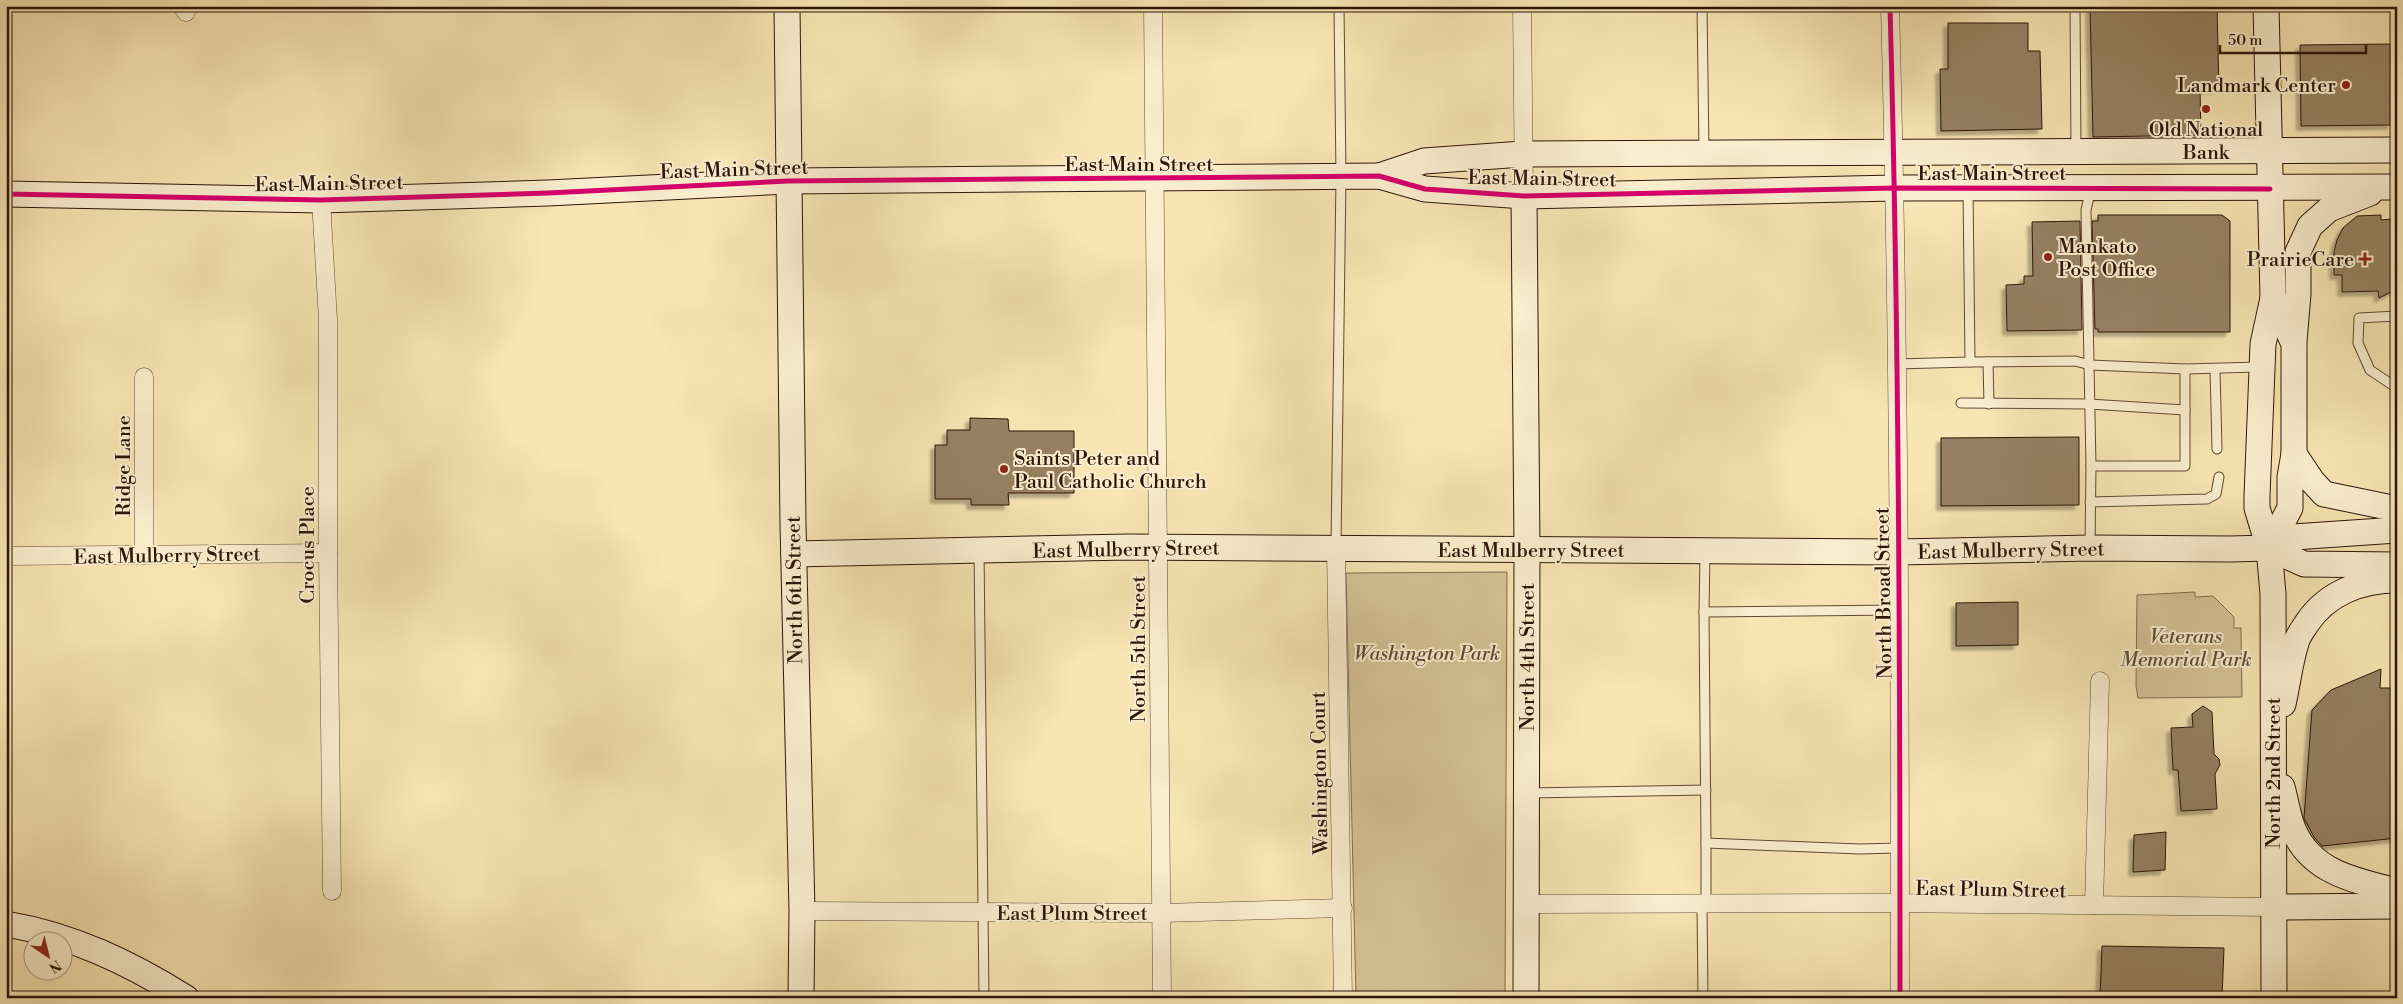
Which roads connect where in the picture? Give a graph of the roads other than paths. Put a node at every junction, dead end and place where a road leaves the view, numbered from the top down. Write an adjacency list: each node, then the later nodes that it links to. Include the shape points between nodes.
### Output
1 (787, 6): 18 (street, North 6th Street)
2 (1153, 6): 17 (street, North 5th Street)
3 (1340, 6): 16 (lane)
4 (1522, 6): 12 (street)
5 (1702, 6): 13 (lane)
6 (1890, 6): 14 (street, North Broad Street)
7 (2075, 6): 11 (lane)
8 (2266, 6): 10 (street, North 2nd Street)
9 (2397, 150): 10 (street, East Main Street)
10 (2270, 152): 11 (street, East Main Street); 23 (street, North 2nd Street)
11 (2076, 153): 14 (street, East Main Street)
12 (1524, 154): 13 (street, East Main Street); 15 (street, East Main Street, via 1424,161); 25 (street)
13 (1704, 154): 14 (street, East Main Street)
14 (1894, 154): 20 (street, North Broad Street)
15 (1379, 176): 16 (street, East Main Street); 25 (street, East Main Street, via 1425,189)
16 (1341, 177): 17 (street, East Main Street); 51 (lane)
17 (1156, 179): 18 (street, East Main Street); 50 (street, North 5th Street)
18 (788, 181): 26 (street, East Main Street); 59 (street, North 6th Street)
19 (2391, 187): 23 (street, East Main Street); 29 (street, via 2329,209 2310,226 2298,252)
20 (1895, 188): 21 (street, East Main Street); 25 (street, East Main Street); 32 (street, North Broad Street)
21 (1968, 188): 22 (street, East Main Street); 30 (lane)
22 (2091, 188): 23 (street, East Main Street); 33 (lane, via 2086,210)
23 (2270, 189): 27 (street, North 2nd Street)
24 (6, 194): 26 (street, East Main Street)
25 (1524, 196): 54 (street, North 4th Street)
26 (321, 200): 58 (street, Crocus Place, via 328,320)
27 (2273, 298): 29 (street, North 2nd Street); 34 (street, North 2nd Street, via 2263,344)
28 (2397, 316): 38 (lane, via 2358,318 2358,343 2370,370)
29 (2294, 344): 44 (street, North 2nd Street)
30 (1970, 362): 31 (lane); 32 (lane)
31 (1988, 362): 33 (lane, via 2075,361); 40 (lane)
32 (1896, 364): 57 (street, North Broad Street)
33 (2090, 366): 35 (lane); 41 (lane)
34 (2262, 367): 36 (lane); 53 (street, North 2nd Street, via 2257,508)
35 (2185, 369): 36 (lane); 42 (lane)
36 (2215, 369): 43 (lane)
37 (144, 377): 60 (street, Ridge Lane)
38 (2397, 388)
39 (1961, 403): 40 (lane)
40 (1989, 404): 41 (lane)
41 (2089, 404): 42 (lane); 45 (lane)
42 (2185, 410): 45 (lane, via 2185,466)
43 (2217, 449)
44 (2294, 454): 48 (street, via 2324,494); 53 (street, North 2nd Street, via 2290,508)
45 (2091, 466): 47 (lane)
46 (2219, 477): 47 (lane, via 2216,494 2207,499)
47 (2090, 502): 52 (lane)
48 (2397, 509)
49 (2397, 530): 53 (street, via 2293,537)
50 (1159, 547): 51 (street, East Mulberry Street); 55 (street, East Mulberry Street); 83 (street, North 5th Street)
51 (1336, 548): 54 (street, East Mulberry Street); 80 (street, Washington Court)
52 (2090, 548): 53 (street, East Mulberry Street); 57 (street, East Mulberry Street)
53 (2269, 548): 62 (street, via 2304,564); 67 (street, North 2nd Street)
54 (1527, 549): 56 (street, East Mulberry Street); 69 (street, North 4th Street)
55 (979, 550): 59 (street, East Mulberry Street); 82 (lane)
56 (1705, 551): 57 (street, East Mulberry Street); 65 (lane)
57 (1898, 552): 64 (street, North Broad Street)
58 (328, 553): 60 (street, East Mulberry Street); 72 (street, Crocus Place)
59 (794, 554): 81 (street, North 6th Street)
60 (144, 555): 61 (street, East Mulberry Street)
61 (6, 556)
62 (2397, 565)
63 (2397, 580): 67 (street, via 2376,580 2343,590 2311,618 2297,638)
64 (1900, 610): 65 (lane); 71 (street, North Broad Street)
65 (1704, 612): 68 (lane)
66 (2100, 681): 77 (street)
67 (2273, 752): 73 (street, via 2300,843 2326,868 2347,878); 79 (street, North 2nd Street)
68 (1706, 790): 69 (lane); 70 (lane)
69 (1527, 793): 75 (street, North 4th Street)
70 (1706, 843): 71 (lane); 76 (lane)
71 (1898, 848): 74 (street, North Broad Street)
72 (332, 891)
73 (2397, 891)
74 (1900, 903): 76 (street, East Plum Street); 77 (street, East Plum Street); 92 (street, North Broad Street)
75 (1528, 904): 76 (street, East Plum Street); 90 (street, North 4th Street)
76 (1704, 904): 91 (lane)
77 (2094, 905): 79 (street, East Plum Street)
78 (2397, 906): 79 (street, East Plum Street)
79 (2273, 907): 93 (street, North 2nd Street)
80 (1343, 908): 83 (street, East Plum Street); 89 (street, Washington Court)
81 (802, 911): 82 (street, East Plum Street); 86 (street, North 6th Street)
82 (984, 912): 83 (street, East Plum Street); 87 (lane)
83 (1161, 913): 88 (street, North 5th Street)
84 (6, 924): 85 (street, via 92,947)
85 (186, 998)
86 (801, 998)
87 (984, 998)
88 (1162, 998)
89 (1343, 998)
90 (1526, 998)
91 (1703, 998)
92 (1900, 998)
93 (2274, 998)

